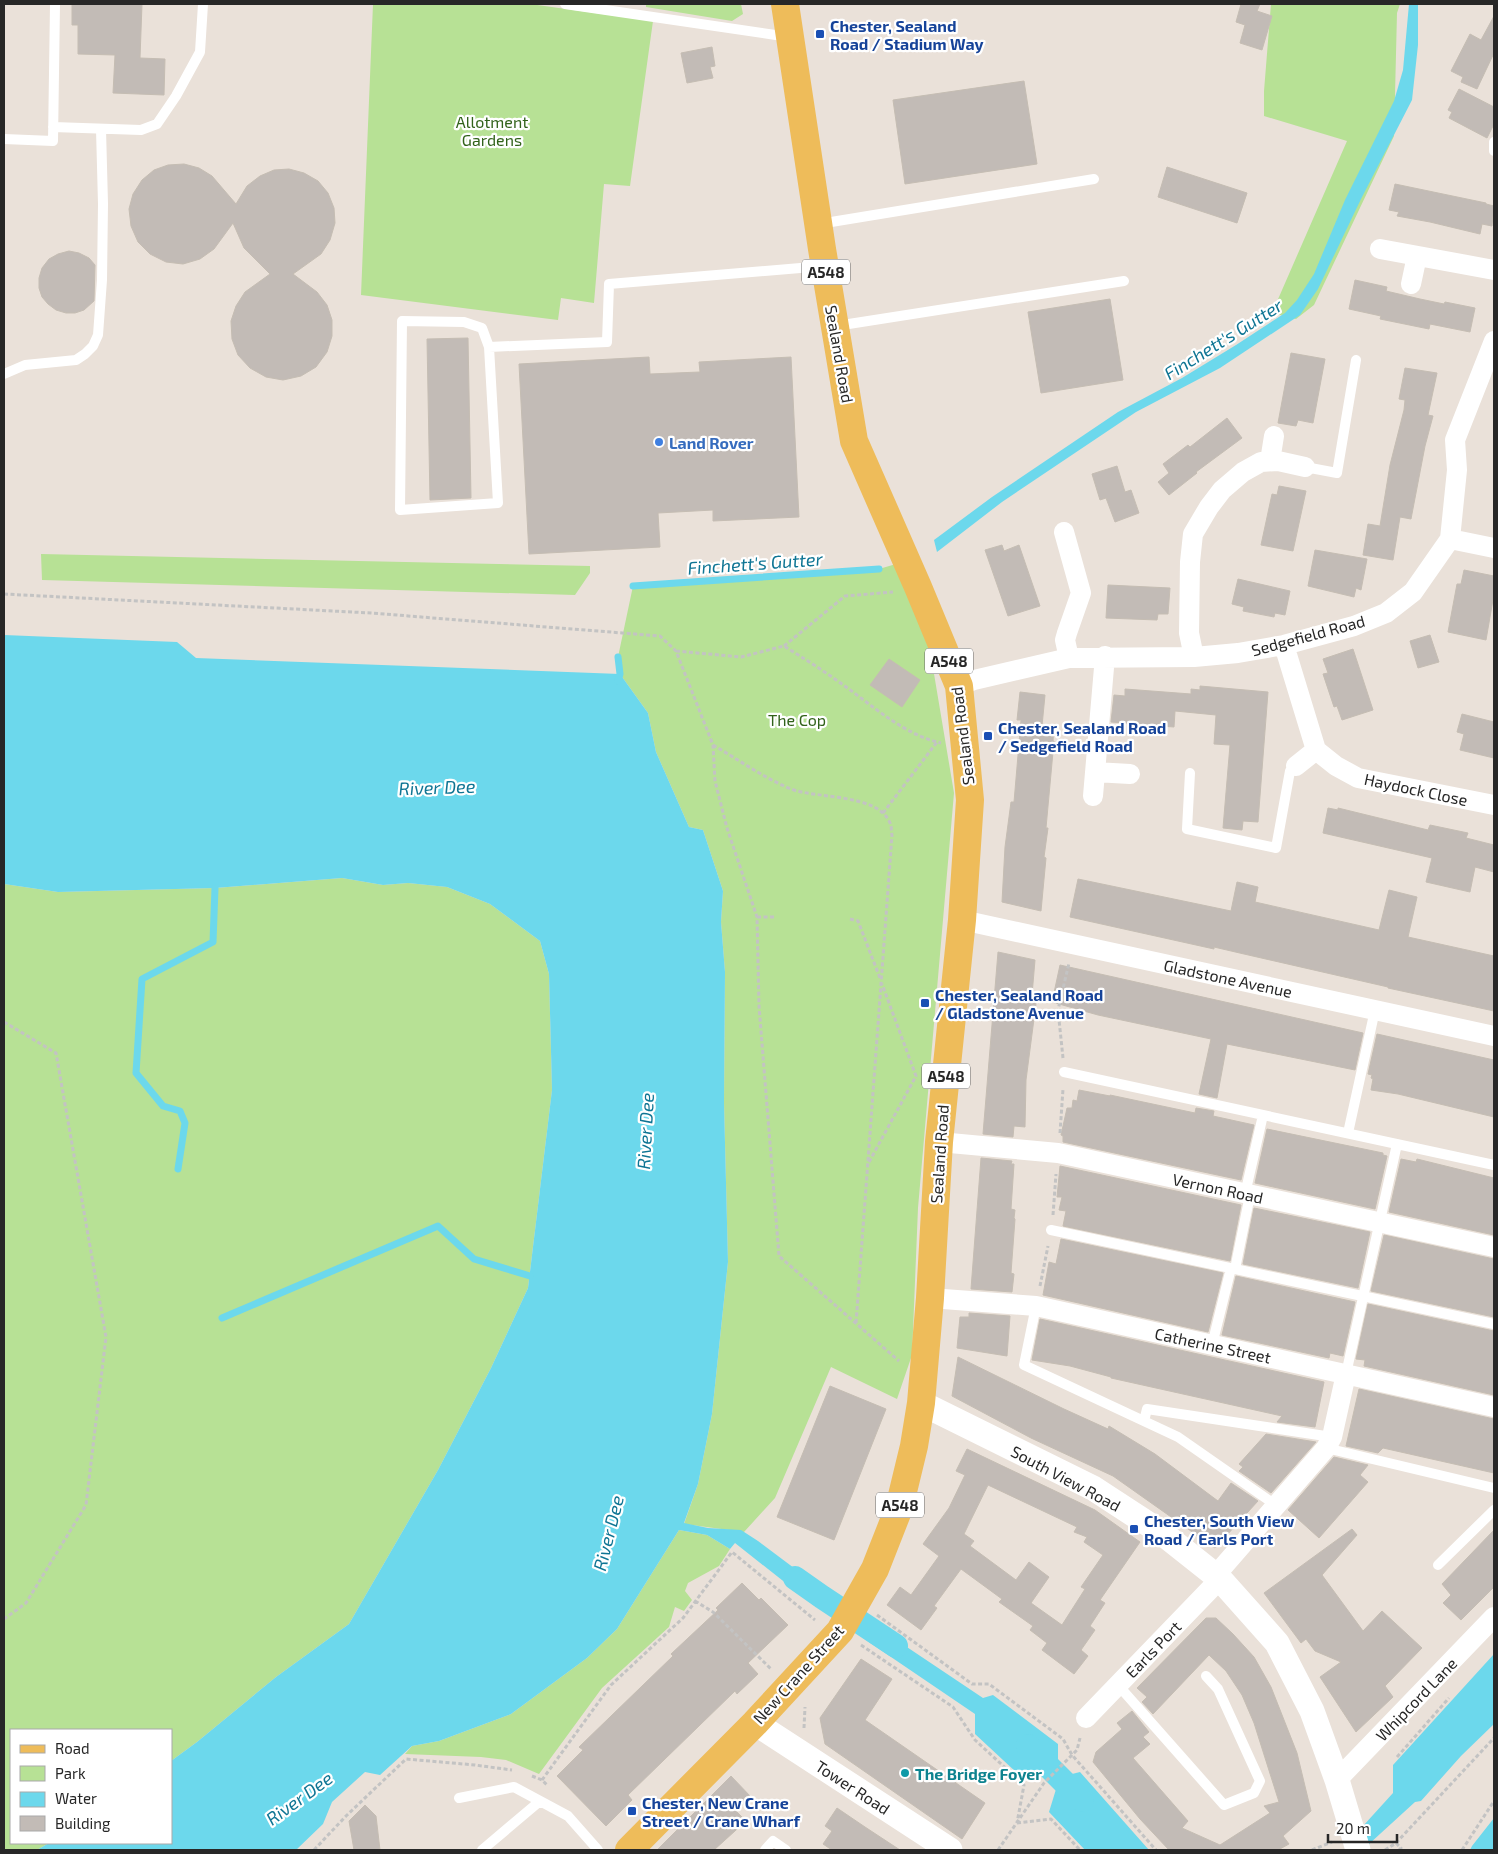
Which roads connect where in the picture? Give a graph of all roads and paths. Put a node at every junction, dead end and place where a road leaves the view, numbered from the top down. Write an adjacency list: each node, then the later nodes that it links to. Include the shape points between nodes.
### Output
1 (55, 4): 6 (lane)
2 (203, 4): 7 (lane, via 200,52 164,116 157,124 141,130)
3 (565, 4): 5 (lane)
4 (785, 4): 5 (main road, Sealand Road / A548)
5 (790, 37): 12 (main road, Sealand Road / A548)
6 (54, 127): 7 (lane); 8 (lane, via 53,141)
7 (101, 129): 23 (lane, via 104,204 98,336 93,346 76,360 25,365)
8 (4, 139)
9 (1494, 142): 10 (lane)
10 (1494, 151)
11 (1094, 179): 12 (lane)
12 (818, 224): 15 (main road, Sealand Road / A548)
13 (1380, 249): 14 (street)
14 (1417, 256): 16 (street); 18 (street)
15 (825, 266): 19 (main road, Sealand Road / A548); 21 (lane, via 609,284 607,342)
16 (1494, 270)
17 (1124, 281): 19 (lane)
18 (1411, 284)
19 (835, 326): 30 (main road, Sealand Road / A548, via 854,441)
20 (1494, 341): 28 (street, Sedgefield Road, via 1455,440 1457,470)
21 (489, 347): 21 (lane, via 482,328 464,322 402,321 400,510 498,503)
22 (1356, 360): 26 (lane, via 1337,473)
23 (4, 374)
24 (1274, 436): 25 (street)
25 (1270, 461): 26 (street); 36 (street, via 1243,472 1222,490 1193,534 1189,633)
26 (1305, 467)
27 (1064, 532): 37 (street, via 1080,593 1066,633)
28 (1450, 539): 29 (street); 32 (street, Sedgefield Road, via 1412,592 1386,613 1354,626)
29 (1494, 548)
30 (917, 584): 33 (path, via 844,596); 38 (main road, Sealand Road / A548)
31 (4, 594): 34 (path, via 371,613 660,636)
32 (1284, 644): 36 (street, Sedgefield Road); 42 (street)
33 (784, 646): 34 (path, via 741,657); 39 (path, via 897,724)
34 (676, 651): 40 (path)
35 (1105, 656): 36 (street, Sedgefield Road); 37 (street, Sedgefield Road); 44 (street)
36 (1194, 657)
37 (1068, 658): 38 (street, Sedgefield Road)
38 (959, 686): 41 (main road, Sealand Road / A548)
39 (937, 742): 41 (path); 49 (path)
40 (713, 745): 49 (path, via 793,790 863,802); 50 (path, via 715,781 727,828)
41 (965, 749): 53 (main road, Sealand Road / A548, via 970,800)
42 (1316, 750): 43 (street); 48 (street, Haydock Close, via 1358,778)
43 (1296, 766): 45 (lane, via 1290,771 1276,848 1187,829)
44 (1095, 772): 46 (street); 47 (street)
45 (1190, 773)
46 (1130, 774)
47 (1093, 796)
48 (1494, 805)
49 (883, 812): 55 (path, via 892,835)
50 (757, 917): 51 (path); 75 (path, via 759,1006 779,1256)
51 (776, 917)
52 (850, 919): 55 (path, via 858,921)
53 (962, 920): 54 (street, Gladstone Avenue); 62 (main road, Sealand Road / A548)
54 (1077, 945): 56 (street, Gladstone Avenue); 59 (path, via 1068,966 1058,1010)
55 (881, 981): 65 (path); 65 (path, via 916,1076)
56 (1375, 1010): 58 (street, Gladstone Avenue); 61 (lane)
57 (4, 1022): 92 (path, via 56,1054 106,1337 86,1505 26,1603)
58 (1494, 1036)
59 (1064, 1072): 60 (lane); 64 (path)
60 (1263, 1115): 61 (lane); 67 (lane)
61 (1348, 1133): 63 (lane)
62 (939, 1142): 64 (street, Vernon Road); 73 (main road, Sealand Road / A548)
63 (1397, 1144): 66 (lane); 68 (lane)
64 (1058, 1153): 67 (street, Vernon Road); 69 (path)
65 (867, 1165): 75 (path)
66 (1494, 1165)
67 (1248, 1194): 68 (street, Vernon Road); 71 (lane)
68 (1380, 1221): 70 (street, Vernon Road); 72 (lane)
69 (1051, 1230): 71 (lane); 74 (path)
70 (1494, 1247)
71 (1233, 1269): 72 (lane); 77 (lane)
72 (1363, 1296): 76 (lane); 79 (lane)
73 (930, 1298): 74 (street, Catherine Street); 80 (main road, Sealand Road / A548)
74 (1036, 1306): 77 (street, Catherine Street); 82 (lane, via 1024,1365)
75 (856, 1323): 78 (path)
76 (1494, 1324)
77 (1212, 1345): 79 (street, Catherine Street)
78 (900, 1362)
79 (1346, 1374): 81 (street, Catherine Street); 83 (street)
80 (921, 1403): 88 (street, South View Road, via 1093,1488 1162,1533); 90 (main road, New Crane Street / A548, via 899,1508 875,1569)
81 (1494, 1407)
82 (1144, 1421): 83 (lane, via 1147,1409); 85 (lane, via 1178,1437)
83 (1329, 1442): 84 (lane); 85 (street, Earls Port)
84 (1494, 1488)
85 (1277, 1506): 88 (street, Earls Port)
86 (1494, 1510): 87 (lane)
87 (1438, 1566)
88 (1217, 1578): 95 (street, Earls Port); 106 (street, South View Road, via 1277,1643 1312,1711)
89 (695, 1601): 93 (path, via 732,1552); 97 (path, via 713,1612); 105 (path, via 683,1618 611,1685)
90 (865, 1607): 93 (main road, New Crane Street / A548); 102 (path, via 972,1684 988,1684 1063,1739)
91 (1494, 1617): 106 (street, Whipcord Lane)
92 (4, 1619)
93 (845, 1637): 97 (main road, New Crane Street / A548); 110 (path, via 953,1707 975,1740 1024,1785)
94 (1206, 1676): 95 (lane, via 1218,1689 1260,1781 1254,1792 1224,1805)
95 (1118, 1685): 98 (street, Earls Port)
96 (1454, 1692): 103 (path)
97 (797, 1693): 99 (main road, New Crane Street / A548); 100 (path)
98 (1086, 1718)
99 (755, 1723): 116 (main road, New Crane Street / A548); 119 (street, Tower Road)
100 (804, 1731)
101 (1494, 1738): 112 (path)
102 (1072, 1755): 110 (path, via 1044,1783); 122 (path)
103 (1397, 1757)
104 (475, 1765): 113 (path, via 406,1758)
105 (542, 1780)
106 (1337, 1780): 124 (street, South View Road)
107 (459, 1798): 108 (lane, via 514,1787)
108 (540, 1801): 114 (lane); 115 (lane, via 568,1816)
109 (1494, 1801): 127 (path)
110 (1016, 1823): 120 (path); 121 (path, via 1051,1819)
111 (1333, 1842): 123 (path)
112 (1396, 1842): 125 (path); 126 (path, via 1401,1848)
113 (314, 1850)
114 (482, 1850)
115 (598, 1850)
116 (629, 1850)
117 (764, 1850): 118 (lane, via 773,1841)
118 (786, 1850)
119 (950, 1850)
120 (998, 1850)
121 (1080, 1850)
122 (1156, 1850)
123 (1312, 1850)
124 (1358, 1850)
125 (1385, 1850)
126 (1399, 1850)
127 (1462, 1850)

